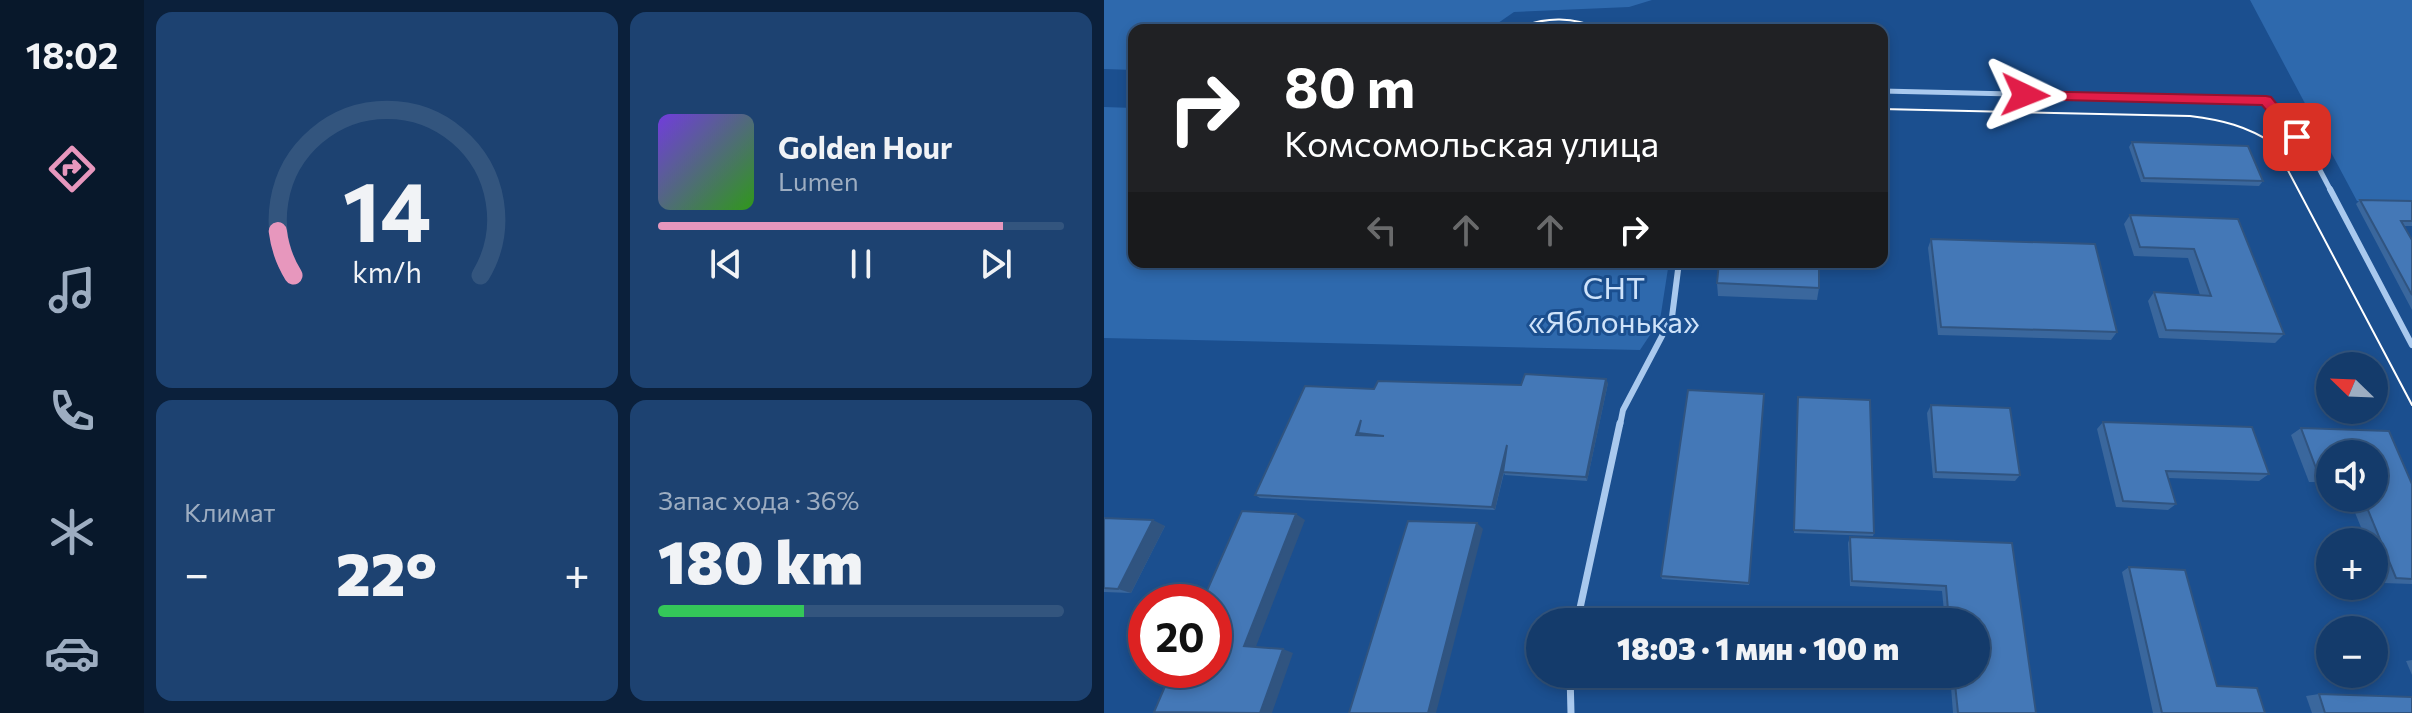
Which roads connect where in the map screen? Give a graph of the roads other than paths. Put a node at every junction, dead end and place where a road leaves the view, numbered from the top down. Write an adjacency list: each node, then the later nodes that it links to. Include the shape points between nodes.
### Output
1 (1888, 91): 3 (lane, via 2266,100 2312,155)
2 (1678, 268): 4 (lane, via 1668,326 1623,410)
3 (2412, 345)
4 (1580, 608)
5 (1570, 688): 6 (lane)
6 (1571, 713)

